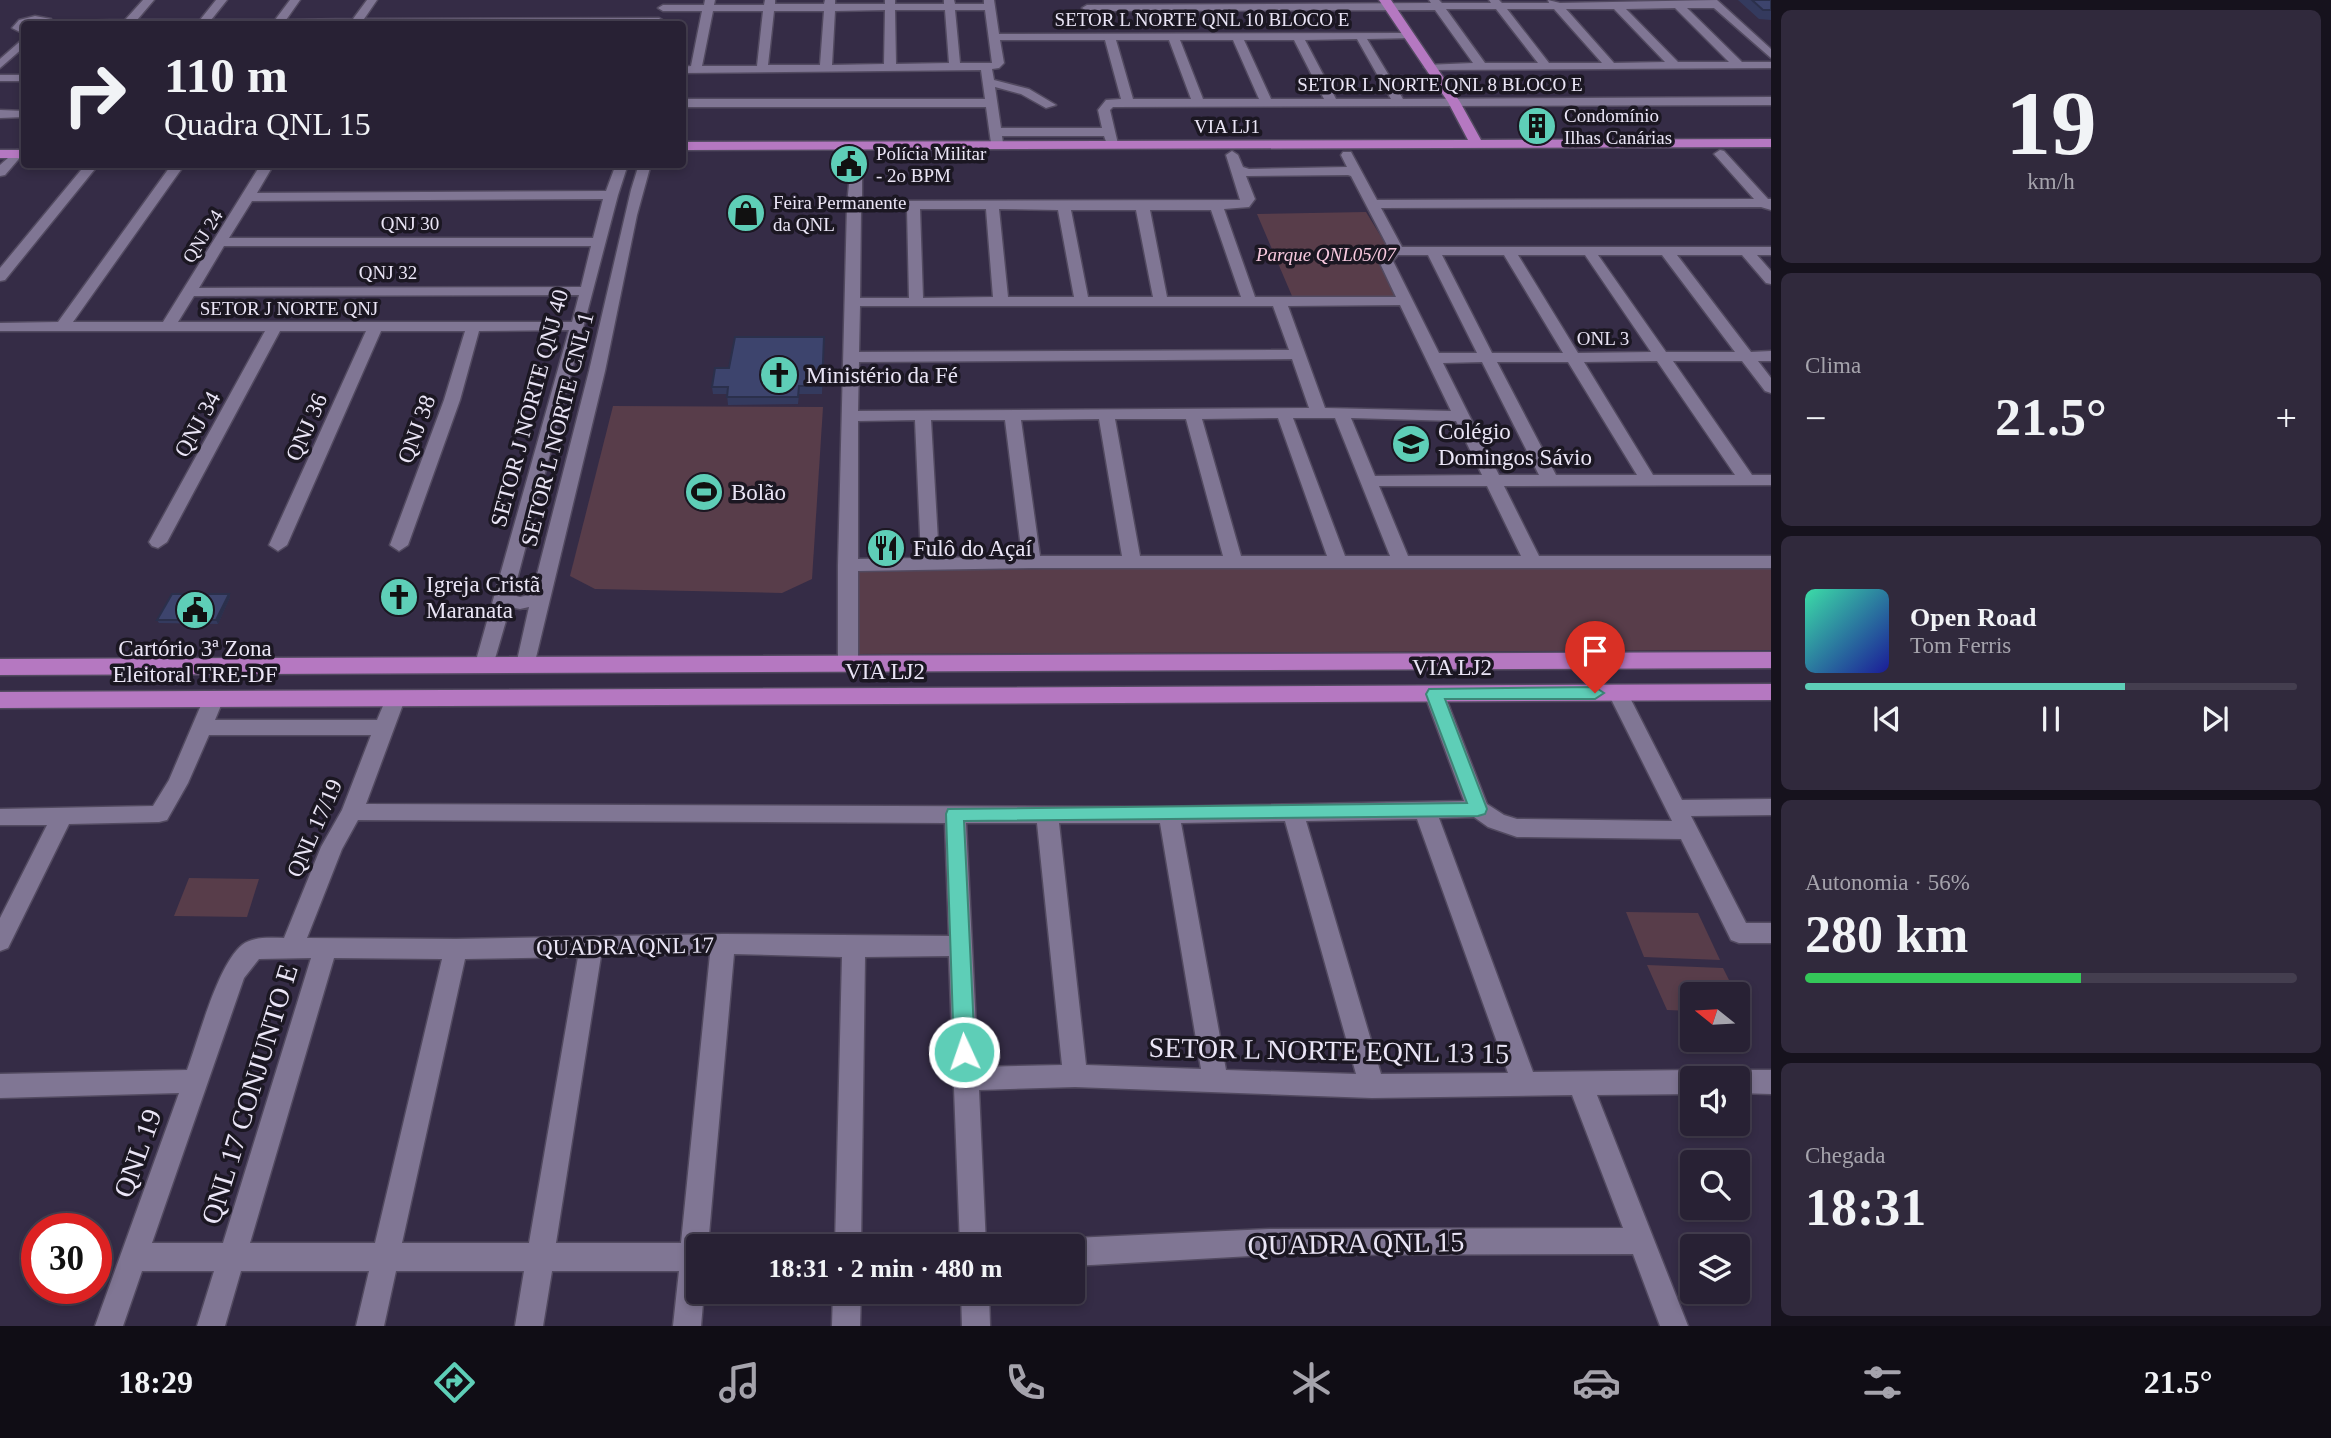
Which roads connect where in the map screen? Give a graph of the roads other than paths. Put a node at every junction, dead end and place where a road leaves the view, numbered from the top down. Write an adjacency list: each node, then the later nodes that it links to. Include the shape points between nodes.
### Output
1 (149, 0): 21 (street)
2 (222, 0): 22 (street)
3 (295, 0): 23 (street)
4 (372, 0): 24 (street)
5 (1388, 3): 6 (street, SETOR L NORTE QNL 10 BLOCO E); 20 (street, SETOR L NORTE QNL 10 BLOCO E); 30 (main road)
6 (1436, 3): 7 (street, SETOR L NORTE QNL 10 BLOCO E); 39 (street)
7 (1496, 3): 8 (street, SETOR L NORTE QNL 10 BLOCO E); 40 (street)
8 (1555, 3): 9 (street, SETOR L NORTE QNL 10 BLOCO E); 41 (street)
9 (1615, 3): 10 (street, SETOR L NORTE QNL 10 BLOCO E); 38 (street)
10 (1675, 3): 11 (street, SETOR L NORTE QNL 10 BLOCO E); 42 (street)
11 (1714, 3): 31 (street)
12 (664, 4): 13 (street); 25 (street)
13 (709, 4): 14 (street); 49 (street)
14 (770, 4): 15 (street); 48 (street)
15 (830, 4): 16 (street); 43 (street)
16 (890, 4): 17 (street); 44 (street)
17 (949, 4): 18 (street); 45 (street)
18 (989, 4): 32 (street)
19 (1089, 18): 20 (street, SETOR L NORTE QNL 10 BLOCO E); 32 (street, SETOR L NORTE QNL 10 BLOCO E); 33 (street, SETOR L NORTE QNL 10 BLOCO E)
20 (1271, 18): 27 (street, SETOR L NORTE QNL 10 BLOCO E); 28 (street, SETOR L NORTE QNL 10 BLOCO E)
21 (131, 21)
22 (205, 21)
23 (280, 21)
24 (358, 21)
25 (660, 21)
26 (1771, 35): 31 (street)
27 (1237, 36): 34 (street, SETOR L NORTE QNL 10 BLOCO E); 57 (street)
28 (1298, 36): 29 (street, SETOR L NORTE QNL 10 BLOCO E); 58 (street)
29 (1360, 36): 30 (street, SETOR L NORTE QNL 10 BLOCO E); 59 (street)
30 (1409, 36): 47 (main road)
31 (1750, 36): 36 (street)
32 (995, 37): 46 (street, via 998,63)
33 (1111, 37): 34 (street, SETOR L NORTE QNL 10 BLOCO E); 55 (street)
34 (1173, 37): 56 (street)
35 (21, 46): 37 (street)
36 (1770, 64): 42 (street, SETOR L NORTE QNL 8 BLOCO E)
37 (0, 65)
38 (1674, 65): 41 (street, SETOR L NORTE QNL 8 BLOCO E); 42 (street, SETOR L NORTE QNL 8 BLOCO E)
39 (1481, 66): 40 (street, SETOR L NORTE QNL 8 BLOCO E); 47 (street, SETOR L NORTE QNL 8 BLOCO E)
40 (1546, 66): 41 (street, SETOR L NORTE QNL 8 BLOCO E)
41 (1611, 66)
42 (1740, 66)
43 (826, 67): 44 (street); 48 (street)
44 (890, 67): 45 (street)
45 (955, 67): 46 (street)
46 (989, 67): 53 (street)
47 (1430, 67): 60 (main road)
48 (762, 68): 49 (street)
49 (696, 69): 50 (street)
50 (686, 70)
51 (0, 78): 52 (street)
52 (21, 78)
53 (988, 82): 62 (street); 63 (street, via 1025,91)
54 (1771, 101): 60 (street, SETOR L NORTE QNL 8 BLOCO E)
55 (1128, 102): 56 (street, SETOR L NORTE QNL 8 BLOCO E); 67 (street, SETOR L NORTE QNL 8 BLOCO E, via 1110,103 1104,110)
56 (1198, 102): 57 (street, SETOR L NORTE QNL 8 BLOCO E)
57 (1266, 102): 58 (street, SETOR L NORTE QNL 8 BLOCO E)
58 (1332, 102): 59 (street, SETOR L NORTE QNL 8 BLOCO E)
59 (1399, 102): 60 (street, SETOR L NORTE QNL 8 BLOCO E)
60 (1454, 102): 69 (main road)
61 (686, 103): 62 (street)
62 (990, 103): 66 (street)
63 (1050, 105)
64 (0, 114): 65 (street)
65 (21, 114)
66 (996, 138): 67 (main road, VIA LJ1); 73 (main road, VIA LJ1)
67 (1110, 138): 74 (main road, VIA LJ1)
68 (1771, 143): 72 (main road, VIA LJ1)
69 (1477, 144): 71 (main road, VIA LJ1); 75 (main road, VIA LJ1)
70 (686, 149): 76 (main road, VIA LJ1)
71 (1600, 149): 72 (main road, VIA LJ1); 82 (main road, VIA LJ1)
72 (1626, 149): 77 (main road, VIA LJ1)
73 (957, 150): 74 (main road, VIA LJ1); 76 (main road, VIA LJ1); 83 (main road, VIA LJ1)
74 (1154, 150): 75 (main road, VIA LJ1)
75 (1183, 150): 81 (main road, VIA LJ1)
76 (767, 151): 83 (main road, VIA LJ1)
77 (1720, 153): 78 (main road, VIA LJ1); 102 (street)
78 (1771, 153)
79 (0, 154): 80 (main road)
80 (21, 154): 90 (street)
81 (1232, 155): 82 (main road, VIA LJ1); 91 (street)
82 (1347, 155): 89 (street)
83 (856, 156): 97 (street)
84 (90, 168): 114 (street)
85 (176, 168): 132 (street)
86 (266, 168): 95 (street, QNJ 24)
87 (620, 168): 93 (street, SETOR J NORTE QNJ 40)
88 (644, 168): 92 (street, SETOR L NORTE CNL 1)
89 (1353, 171): 91 (street); 96 (street)
90 (0, 172)
91 (1243, 173): 103 (street, via 1247,202)
92 (637, 189): 93 (street, via 622,187); 126 (street, SETOR L NORTE CNL 1)
93 (611, 193): 94 (street); 106 (street, SETOR J NORTE QNJ 40)
94 (445, 196): 95 (street, via 364,191); 104 (street)
95 (248, 197): 105 (street, QNJ 24)
96 (1372, 204): 102 (street); 107 (street)
97 (854, 205): 98 (street); 119 (street)
98 (913, 205): 99 (street); 125 (street)
99 (992, 205): 100 (street); 120 (street)
100 (1065, 205): 101 (street); 121 (street)
101 (1142, 205): 103 (street); 122 (street)
102 (1769, 205)
103 (1216, 206): 123 (street)
104 (439, 212)
105 (220, 242): 106 (street, QNJ 30); 116 (street, QNJ 24)
106 (599, 242): 117 (street, SETOR J NORTE QNJ 40)
107 (1397, 251): 110 (street); 118 (street, via 1388,254 1386,261)
108 (1746, 251): 109 (street); 111 (street); 115 (street)
109 (1771, 251)
110 (1433, 252): 112 (street); 141 (street)
111 (1667, 252): 113 (street); 135 (street)
112 (1510, 253): 113 (street); 138 (street)
113 (1590, 253): 139 (street)
114 (0, 277)
115 (1771, 280)
116 (190, 292): 117 (street, QNJ 32); 133 (street, QNJ 24)
117 (585, 296): 126 (street, QNJ 32); 127 (street, SETOR J NORTE QNJ 40)
118 (1405, 301): 124 (street); 140 (street)
119 (853, 302): 125 (street); 137 (street)
120 (1001, 302): 121 (street); 125 (street)
121 (1082, 302): 122 (street)
122 (1161, 302): 123 (street)
123 (1250, 302): 124 (street)
124 (1279, 302): 134 (street)
125 (916, 303)
126 (610, 309): 127 (street, SETOR J NORTE QNJ); 159 (street, SETOR L NORTE CNL 1)
127 (579, 322): 131 (street, SETOR J NORTE QNJ); 158 (street, SETOR J NORTE QNJ 40)
128 (0, 327): 132 (street, SETOR J NORTE QNJ)
129 (275, 327): 130 (street, SETOR J NORTE QNJ); 133 (street, SETOR J NORTE QNJ); 160 (street, QNJ 34)
130 (375, 327): 131 (street, SETOR J NORTE QNJ); 161 (street, QNJ 36)
131 (473, 327): 162 (street, QNJ 38, via 452,400)
132 (62, 328): 133 (street, SETOR J NORTE QNJ)
133 (167, 328)
134 (1296, 354): 137 (street); 143 (street)
135 (1747, 356): 136 (street, ONL 3); 139 (street, ONL 3); 142 (street)
136 (1771, 356)
137 (851, 357): 148 (street)
138 (1575, 357): 139 (street, ONL 3); 141 (street, ONL 3); 153 (street)
139 (1661, 357): 154 (street)
140 (1435, 358): 141 (street, ONL 3); 151 (street)
141 (1488, 358): 152 (street)
142 (1771, 388)
143 (1319, 413): 144 (street); 145 (street)
144 (1340, 413): 151 (street); 156 (street)
145 (1284, 414): 147 (street); 166 (street)
146 (1106, 415): 147 (street); 150 (street); 164 (street)
147 (1193, 415): 165 (street)
148 (850, 416): 149 (street); 171 (street)
149 (923, 416): 150 (street); 170 (street)
150 (1012, 416): 163 (street)
151 (1462, 416): 157 (street)
152 (1550, 480): 153 (street); 157 (street)
153 (1648, 480): 154 (street)
154 (1747, 480): 155 (street)
155 (1771, 480)
156 (1368, 481): 157 (street); 167 (street)
157 (1494, 481): 169 (street)
158 (518, 537): 159 (street); 172 (street, SETOR J NORTE QNJ 40)
159 (553, 538): 173 (street, SETOR L NORTE CNL 1)
160 (158, 542)
161 (278, 545)
162 (399, 545)
163 (1032, 562): 164 (street); 170 (street)
164 (1132, 562): 165 (street)
165 (1234, 562): 166 (street)
166 (1338, 562): 167 (street)
167 (1401, 562): 169 (street)
168 (1771, 562): 169 (street)
169 (1533, 563)
170 (930, 564): 171 (street)
171 (847, 565): 177 (street)
172 (502, 598): 173 (street, via 520,603); 178 (street, SETOR J NORTE QNJ 40)
173 (539, 599): 181 (street, SETOR L NORTE CNL 1)
174 (1771, 660): 176 (main road, VIA LJ2)
175 (1104, 661): 176 (main road, VIA LJ2); 177 (main road, VIA LJ2); 187 (main road)
176 (1127, 661): 186 (main road)
177 (848, 662): 180 (main road, VIA LJ2)
178 (485, 664): 181 (main road, VIA LJ2); 182 (main road, VIA LJ2)
179 (635, 664): 180 (main road, VIA LJ2); 181 (main road, VIA LJ2); 189 (main road)
180 (658, 664): 190 (main road)
181 (526, 665)
182 (0, 667)
183 (1771, 692): 184 (main road, VIA LJ2)
184 (1618, 693): 185 (main road, VIA LJ2); 196 (street)
185 (1434, 694): 186 (main road, VIA LJ2); 197 (street)
186 (1134, 695): 187 (main road, VIA LJ2)
187 (1110, 696): 190 (main road, VIA LJ2)
188 (214, 698): 191 (main road, VIA LJ2); 192 (main road, VIA LJ2); 193 (street)
189 (629, 698): 190 (main road, VIA LJ2); 192 (main road, VIA LJ2)
190 (652, 698)
191 (0, 699)
192 (395, 699): 194 (street, QNL 17/19)
193 (203, 727): 194 (street); 204 (street, via 159,814)
194 (383, 728): 200 (street, QNL 17/19)
195 (1771, 807): 196 (street)
196 (1676, 808): 206 (street)
197 (1478, 809): 198 (street); 206 (street, via 1517,828)
198 (1425, 810): 199 (street); 223 (street)
199 (1293, 811): 203 (street); 226 (street)
200 (352, 812): 202 (street); 214 (street, QNL 17/19, via 332,847)
201 (1047, 813): 202 (street); 203 (street); 216 (street)
202 (954, 814): 210 (street)
203 (1169, 814): 218 (street)
204 (62, 816): 205 (street); 208 (street)
205 (0, 817)
206 (1687, 830): 207 (street, via 1739,933)
207 (1771, 933)
208 (0, 941)
209 (723, 944): 212 (street, QUADRA QNL 17); 213 (street, QUADRA QNL 17); 227 (street)
210 (959, 946): 213 (street, QUADRA QNL 17); 217 (street)
211 (326, 947): 214 (street, QUADRA QNL 17); 215 (street, QUADRA QNL 17); 236 (street, QNL 17 CONJUNTO E)
212 (591, 947): 215 (street, QUADRA QNL 17); 232 (street)
213 (854, 947): 228 (street)
214 (292, 948): 219 (street, QNL 19, via 262,948 243,960 234,973)
215 (456, 949): 233 (street)
216 (1075, 1076): 217 (street, SETOR L NORTE EQNL 13 15); 218 (street, SETOR L NORTE EQNL 13 15)
217 (966, 1079): 229 (street)
218 (1215, 1079): 226 (street, SETOR L NORTE EQNL 13 15)
219 (197, 1081): 225 (street, QNL 19); 234 (street, QNL 19)
220 (1680, 1082): 224 (street, SETOR L NORTE EQNL 13 15)
221 (1750, 1082): 222 (street)
222 (1771, 1082)
223 (1524, 1083): 224 (street, SETOR L NORTE EQNL 13 15); 226 (street, SETOR L NORTE EQNL 13 15)
224 (1580, 1083): 230 (street)
225 (0, 1086)
226 (1372, 1086)
227 (699, 1234)
228 (848, 1234)
229 (972, 1234)
230 (1640, 1241): 231 (street, QUADRA QNL 15, via 1269,1242); 247 (street)
231 (1085, 1251)
232 (541, 1255): 233 (street); 235 (street); 243 (street)
233 (387, 1256): 236 (street); 242 (street)
234 (133, 1257): 236 (street); 240 (street, QNL 19)
235 (686, 1257)
236 (232, 1259): 241 (street, QNL 17 CONJUNTO E)
237 (690, 1304): 244 (street)
238 (847, 1304): 245 (street)
239 (975, 1304): 246 (street)
240 (109, 1326)
241 (211, 1326)
242 (370, 1326)
243 (529, 1326)
244 (687, 1326)
245 (846, 1326)
246 (976, 1326)
247 (1674, 1326)

